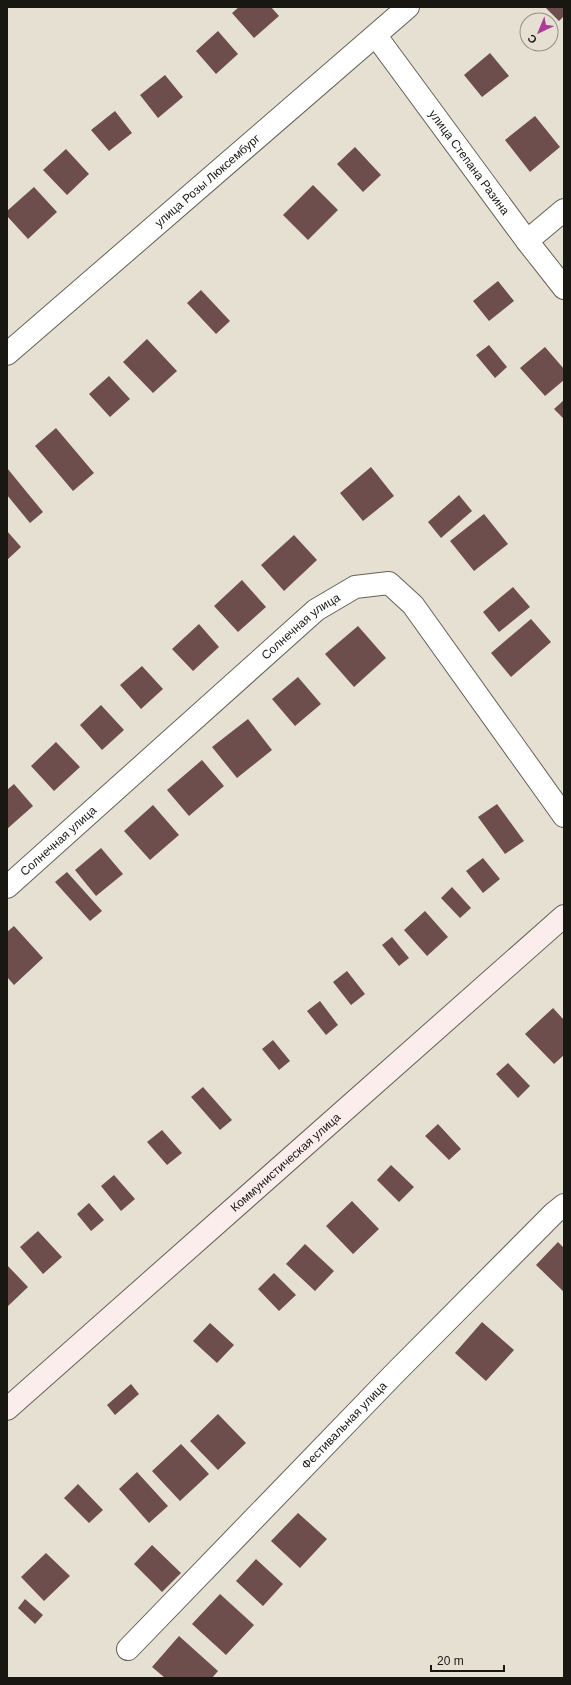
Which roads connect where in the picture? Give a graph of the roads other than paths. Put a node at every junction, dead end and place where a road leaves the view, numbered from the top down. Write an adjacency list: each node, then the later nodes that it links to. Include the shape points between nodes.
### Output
1 (408, 7): 2 (street, улица Розы Люксембург)
2 (376, 36): 4 (street, улица Степана Разина); 6 (street, улица Розы Люксембург)
3 (564, 210): 4 (street)
4 (527, 241): 5 (street, улица Степана Разина)
5 (564, 288)
6 (7, 354)
7 (564, 816): 8 (street, Солнечная улица, via 413,605 389,583 355,587 316,610)
8 (7, 887)
9 (564, 916): 11 (main road, Коммунистическая улица)
10 (564, 1205): 12 (street, Фестивальная улица, via 393,1374)
11 (7, 1409)
12 (128, 1649)

